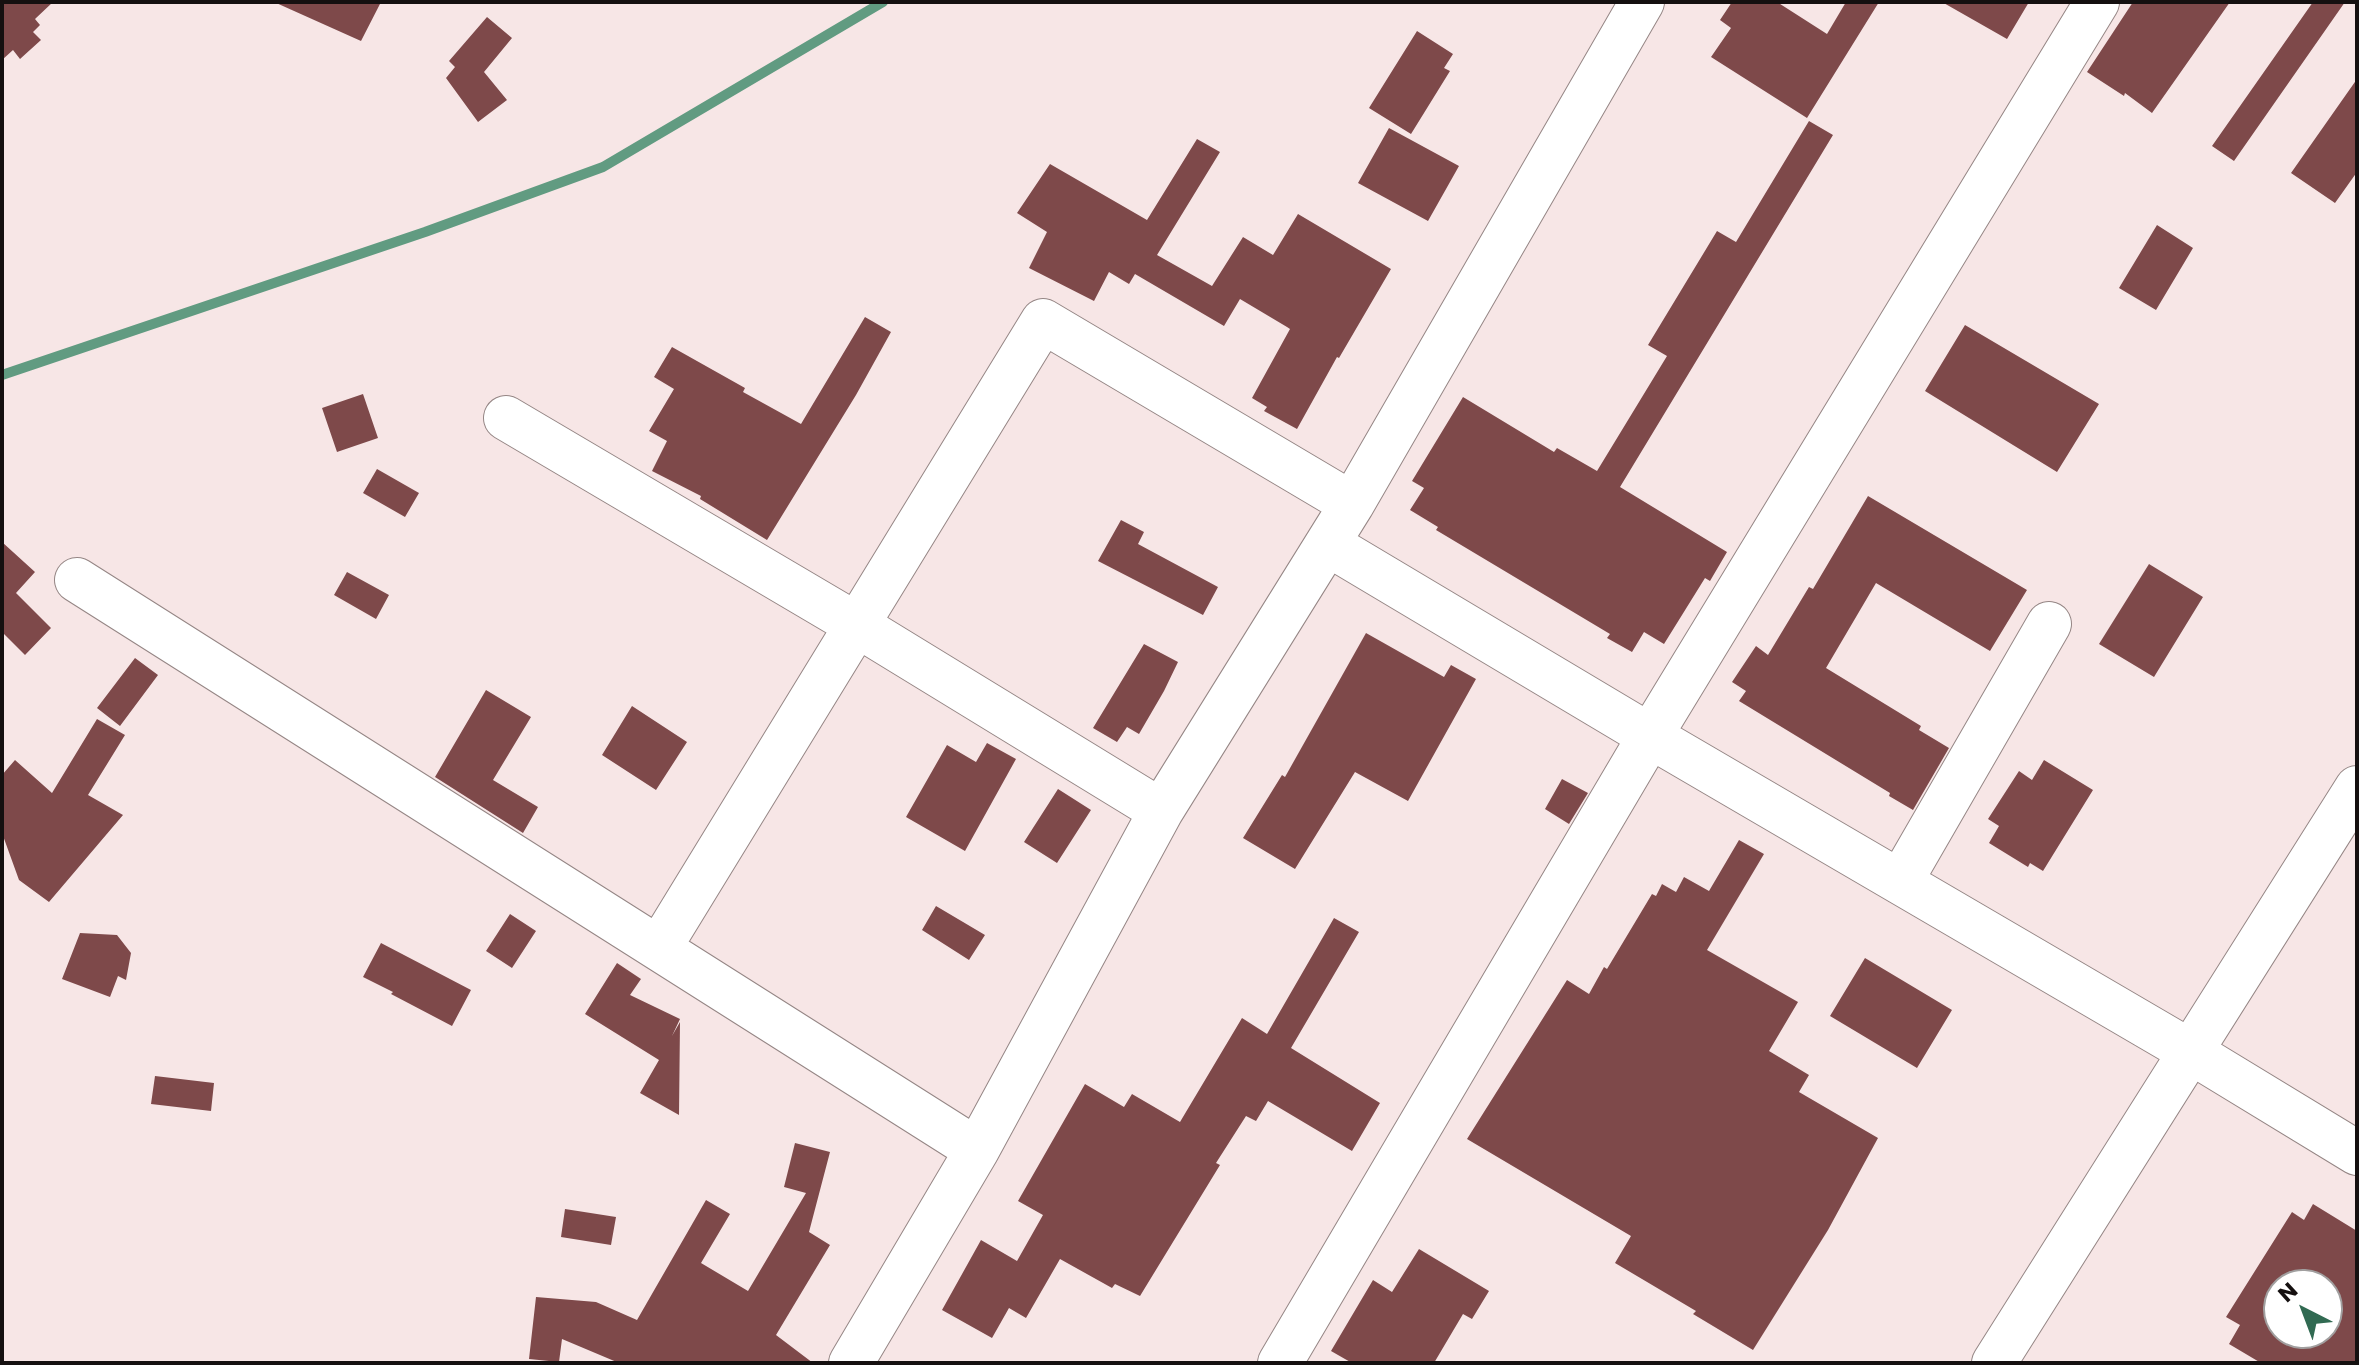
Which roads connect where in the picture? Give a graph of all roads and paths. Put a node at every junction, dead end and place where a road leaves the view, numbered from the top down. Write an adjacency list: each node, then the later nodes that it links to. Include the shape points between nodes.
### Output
1 (1642, 2): 4 (street)
2 (2097, 2): 9 (street)
3 (506, 418): 8 (street)
4 (1352, 504): 5 (street); 8 (street, via 1043,321)
5 (1328, 544): 9 (street); 11 (street)
6 (77, 580): 13 (street)
7 (2049, 624): 12 (street)
8 (857, 625): 11 (street); 13 (street)
9 (1650, 736): 12 (street); 18 (street)
10 (2357, 788): 14 (street)
11 (1161, 811): 15 (street)
12 (1900, 882): 14 (street)
13 (659, 948): 15 (street)
14 (2191, 1052): 16 (street); 19 (street)
15 (977, 1150): 17 (street)
16 (2357, 1153)
17 (851, 1363)
18 (1280, 1363)
19 (1994, 1363)

